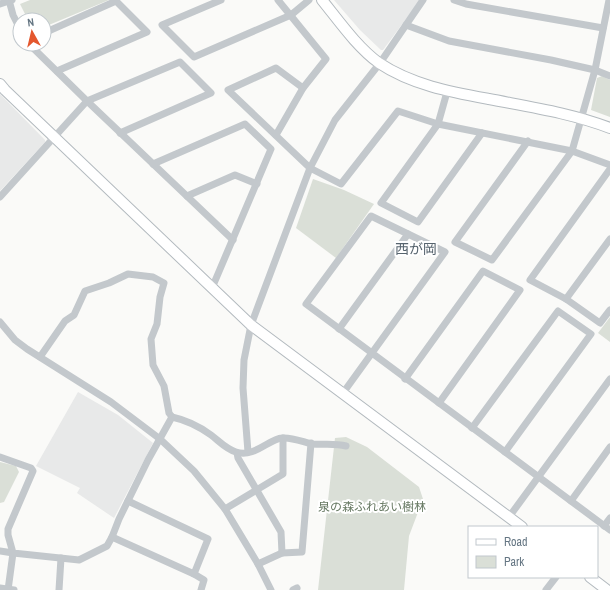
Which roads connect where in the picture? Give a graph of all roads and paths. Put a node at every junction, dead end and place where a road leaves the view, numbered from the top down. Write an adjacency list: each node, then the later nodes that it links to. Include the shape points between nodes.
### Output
1 (10, 0): 9 (street); 10 (street)
2 (221, 0): 11 (street, via 162,25 194,57)
3 (278, 0): 11 (street)
4 (309, 0): 11 (street)
5 (322, 0): 16 (street, via 354,39)
6 (423, 0): 12 (street)
7 (454, 0): 13 (street)
8 (609, 0): 13 (street)
9 (0, 4)
10 (12, 12)
11 (291, 15): 21 (street, via 326,59)
12 (406, 25): 16 (street); 17 (street, via 449,41)
13 (603, 28): 17 (street)
14 (52, 29): 18 (street, via 116,1 147,32)
15 (36, 52): 18 (street)
16 (380, 63): 22 (street); 35 (street, via 336,120)
17 (595, 70): 19 (street); 24 (street)
18 (57, 71): 23 (street)
19 (610, 76)
20 (0, 84): 30 (street)
21 (303, 88): 29 (street); 29 (street, via 276,68 228,90)
22 (447, 92): 24 (street, via 552,110); 25 (street)
23 (87, 101): 27 (street); 27 (street, via 180,62 211,93); 30 (street)
24 (583, 118): 26 (street); 32 (street)
25 (438, 124): 28 (street); 28 (street, via 381,203 418,222); 35 (street, via 398,111 341,184)
26 (610, 128)
27 (120, 133): 33 (street)
28 (482, 133): 31 (street)
29 (276, 135): 35 (street)
30 (55, 137): 39 (street); 43 (street)
31 (528, 141): 32 (street); 32 (street, via 455,242 492,260)
32 (572, 151): 34 (street)
33 (153, 164): 37 (street, via 245,124 271,149); 38 (street)
34 (610, 165)
35 (310, 168): 46 (street)
36 (610, 169): 44 (street, via 530,280)
37 (257, 184): 38 (street, via 235,175); 42 (street)
38 (187, 196): 42 (street)
39 (0, 197)
40 (408, 234): 48 (street); 48 (street, via 371,216 306,304); 49 (street, via 445,252)
41 (610, 239): 44 (street)
42 (233, 240): 43 (street)
43 (212, 288): 46 (street)
44 (566, 298): 45 (street, via 600,323)
45 (610, 310)
46 (251, 325): 53 (street); 62 (street, via 242,388)
47 (1, 327): 50 (street)
48 (339, 329): 49 (street)
49 (372, 354): 51 (street); 53 (street)
50 (40, 357): 55 (street, via 65,320 74,315 85,291 128,274 153,277 164,283 157,324 151,339 152,356 164,386); 58 (street, via 111,402)
51 (405, 379): 54 (street); 54 (street, via 483,271 520,290)
52 (610, 379): 66 (street)
53 (343, 393): 71 (street)
54 (439, 404): 56 (street)
55 (172, 418): 58 (street); 64 (street, via 197,426)
56 (472, 428): 63 (street); 63 (street, via 558,311 592,334)
57 (283, 438): 59 (street); 62 (street, via 256,451); 67 (street, via 283,474)
58 (160, 439): 68 (street); 70 (street, via 194,471)
59 (311, 443): 60 (street); 78 (street, via 302,552)
60 (346, 446)
61 (610, 447): 69 (street)
62 (248, 452): 64 (street)
63 (505, 452): 66 (street)
64 (237, 453): 67 (street)
65 (0, 457): 77 (street, via 33,471 8,529)
66 (538, 476): 69 (street); 71 (street)
67 (256, 490): 70 (street); 78 (street, via 281,532)
68 (128, 501): 75 (street); 81 (street, via 208,539)
69 (571, 501): 74 (street)
70 (226, 509): 80 (street)
71 (509, 517): 73 (street)
72 (610, 518): 74 (street)
73 (521, 526)
74 (607, 528)
75 (112, 537): 79 (street, via 106,546 79,560); 81 (street)
76 (0, 551): 77 (street)
77 (13, 553): 79 (street); 85 (street)
78 (282, 553): 80 (street)
79 (61, 558): 86 (street)
80 (258, 564): 88 (street)
81 (194, 574): 87 (street, via 204,580)
82 (555, 578): 89 (street)
83 (591, 578): 90 (street)
84 (0, 588): 85 (street)
85 (10, 590)
86 (59, 590)
87 (201, 590)
88 (271, 590)
89 (546, 590)
90 (607, 590)

